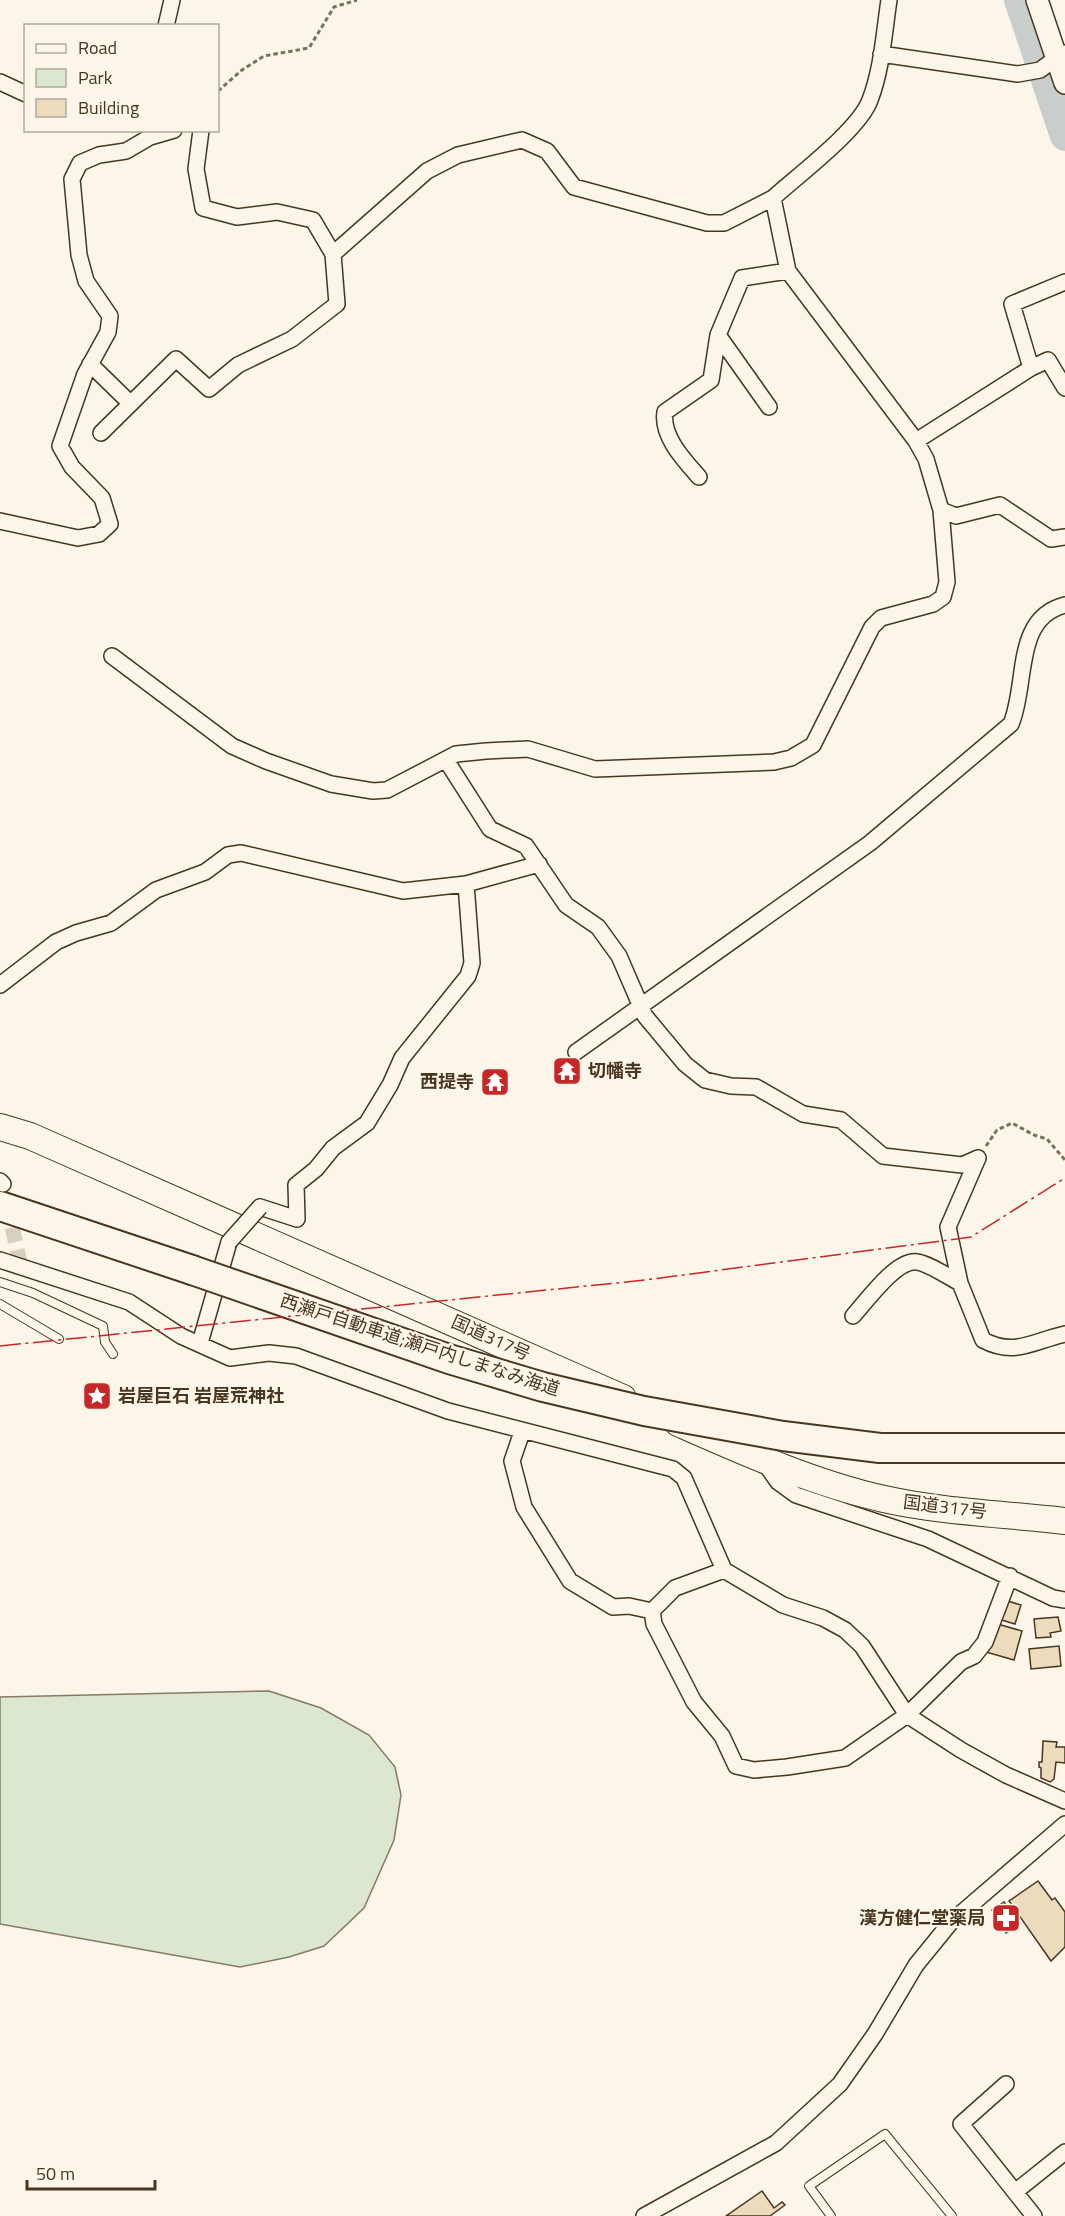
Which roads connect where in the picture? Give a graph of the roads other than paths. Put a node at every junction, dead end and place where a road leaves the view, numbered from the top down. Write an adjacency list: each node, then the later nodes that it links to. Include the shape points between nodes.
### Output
1 (172, 0): 4 (street)
2 (889, 0): 5 (street)
3 (1037, 0): 6 (main road)
4 (166, 24)
5 (881, 54): 6 (street, via 1018,75 1040,70); 12 (street, via 870,102 853,126)
6 (1061, 56): 8 (main road)
7 (0, 82): 9 (street)
8 (1065, 82)
9 (24, 93)
10 (167, 132): 17 (street, via 126,151 99,154 80,163 72,179 83,272 98,303 110,316 108,332)
11 (201, 132): 13 (street, via 196,169 203,208 237,217 277,213 313,220)
12 (772, 198): 13 (street, via 724,223 707,223 574,187 547,151 522,140 458,155 427,171); 14 (street)
13 (333, 254): 20 (street, via 338,304 292,339 238,365 209,389 176,359)
14 (788, 271): 16 (street, via 742,278); 23 (street)
15 (1065, 282): 18 (street, via 1012,304)
16 (718, 335): 21 (street); 24 (street, via 711,380 664,412 663,423 679,454)
17 (90, 364): 20 (street); 26 (street, via 60,446 72,467 102,498 110,524 99,534 78,538)
18 (1031, 368): 19 (street, via 1048,360); 23 (street)
19 (1065, 388)
20 (130, 403): 22 (street)
21 (769, 407)
22 (101, 433)
23 (916, 441): 25 (street, via 926,459)
24 (699, 477)
25 (941, 510): 27 (street, via 956,516 1000,505 1051,539); 30 (street, via 947,582 943,597 933,604 881,618 872,627 813,745 791,758 774,762 595,769 528,749 456,754)
26 (0, 521)
27 (1065, 537)
28 (1065, 605): 34 (street, via 1051,609 1036,622 1027,646 1018,707 1011,724 870,843)
29 (112, 656): 30 (street, via 232,746 331,784 387,790)
30 (446, 760): 31 (street, via 490,829 526,846)
31 (539, 864): 32 (street); 34 (street, via 566,904 598,927 619,956)
32 (466, 884): 33 (street, via 403,891 242,853 228,855 205,872 156,890 111,923 56,942); 45 (street, bridge, via 472,963 468,976 402,1058 367,1123 333,1148 296,1185 297,1219 260,1207 229,1242)
33 (0, 985)
34 (641, 1006): 35 (street); 40 (street, via 685,1064 705,1080 756,1087 803,1114 841,1120 883,1156 962,1165 978,1158 948,1227)
35 (576, 1052)
36 (0, 1127): 49 (highway, 国道317号, via 41,1140)
37 (1, 1191): 48 (highway, 西瀬戸自動車道;瀬戸内しまなみ海道, bridge, via 192,1270 448,1359 543,1387 644,1411 783,1436 880,1448)
38 (0, 1260): 45 (street, via 129,1302 181,1336)
39 (0, 1282): 46 (lane, via 103,1326 105,1342)
40 (960, 1283): 42 (street, via 917,1262 903,1264); 43 (street, via 983,1340 997,1347 1017,1349)
41 (0, 1304): 44 (lane)
42 (853, 1316)
43 (1065, 1334)
44 (59, 1339)
45 (200, 1343): 47 (street, via 230,1358 269,1353 296,1356 448,1411)
46 (113, 1354)
47 (522, 1432): 51 (street, via 673,1469 684,1478); 54 (street, via 512,1461 524,1507 570,1581 613,1607)
48 (1065, 1448)
49 (760, 1457): 50 (highway, 国道317号, via 884,1499); 52 (street, via 778,1482 796,1495 928,1539)
50 (1065, 1521)
51 (724, 1570): 54 (street, via 675,1587); 55 (street, via 783,1605 845,1630 862,1646)
52 (1010, 1576): 53 (street); 55 (street, via 985,1642)
53 (1065, 1600)
54 (652, 1611): 55 (street, via 654,1624 694,1702 722,1736 736,1766 754,1770 845,1758)
55 (907, 1715): 56 (street, via 1006,1775)
56 (1065, 1801)
57 (1065, 1824): 61 (street, via 951,1922 916,1965 875,2034 832,2092 776,2143)
58 (1006, 2084): 60 (street, via 961,2124)
59 (1065, 2152): 60 (street)
60 (1015, 2192): 64 (street)
61 (644, 2216)
62 (831, 2216): 63 (lane, via 809,2186 885,2134)
63 (952, 2216)
64 (1034, 2216)

